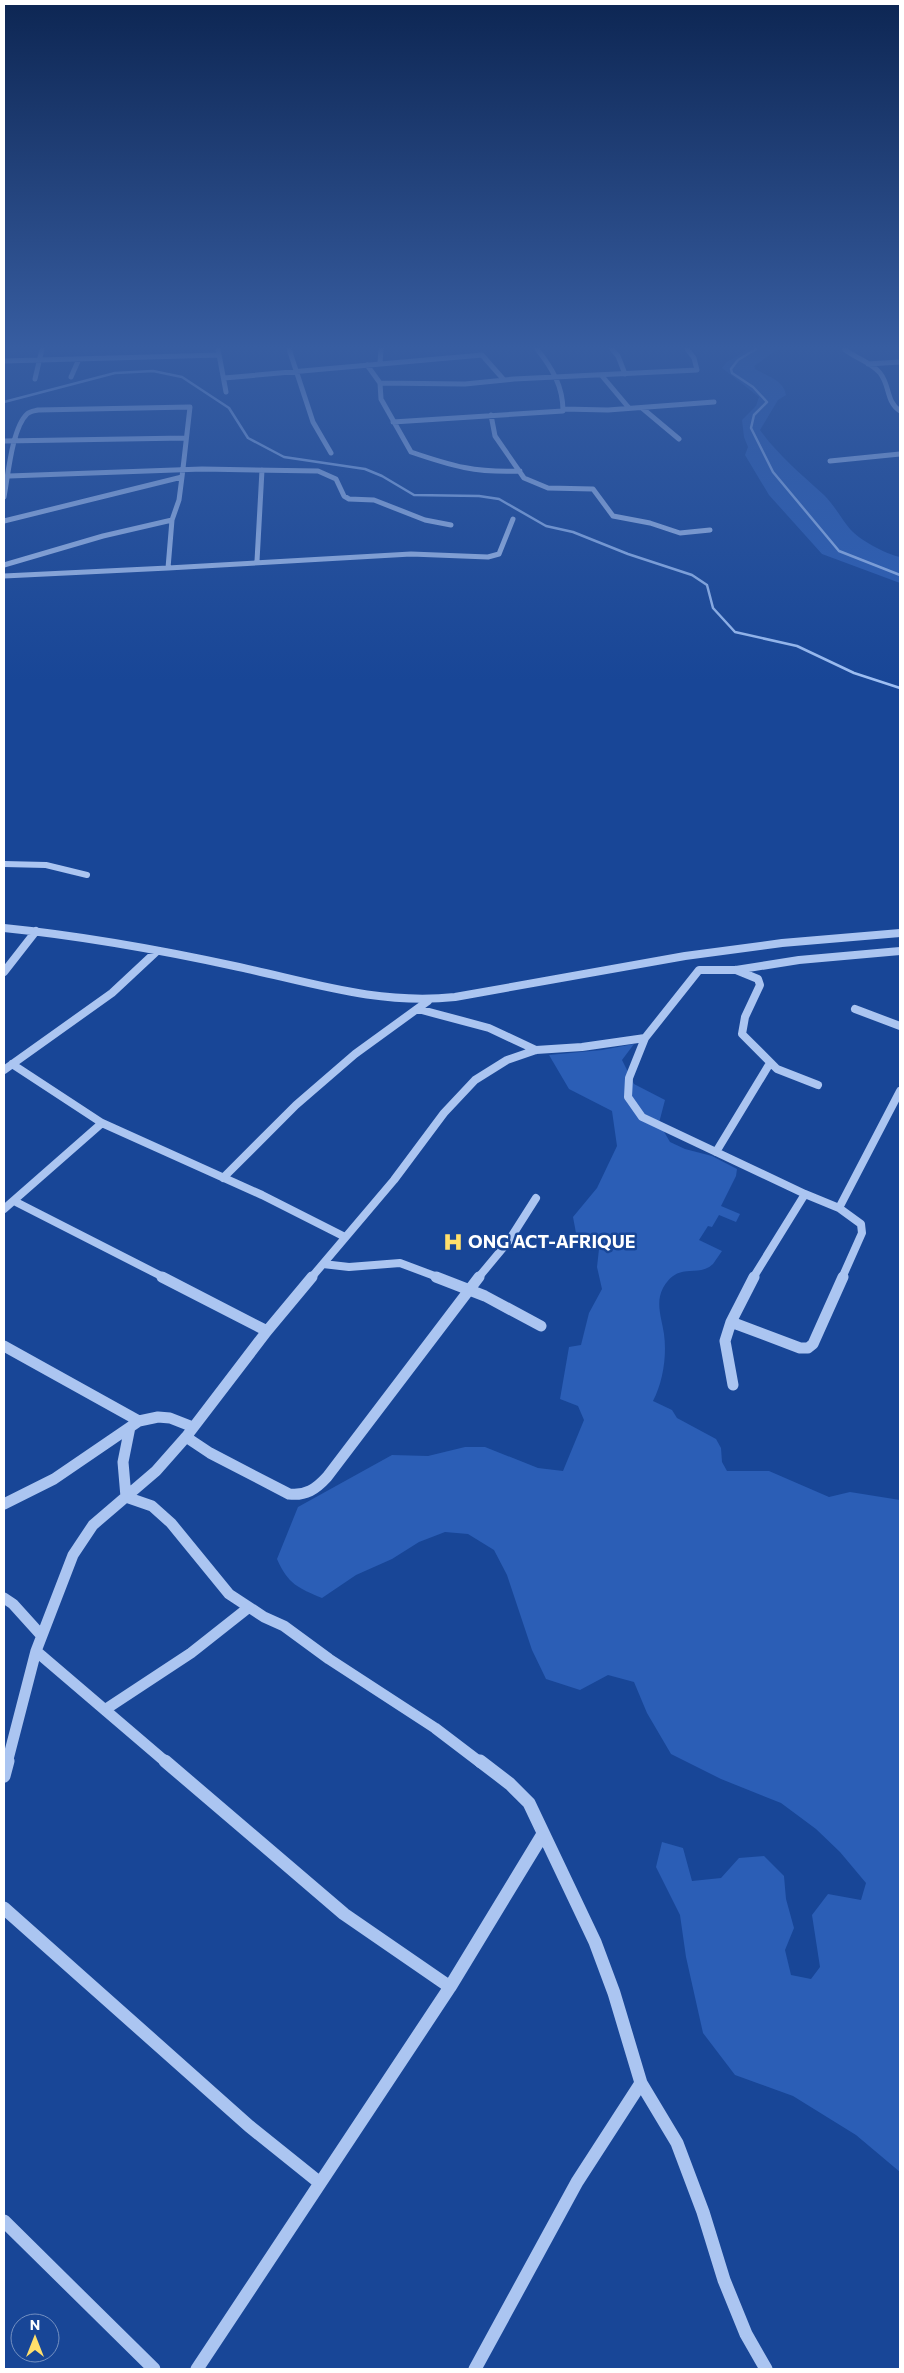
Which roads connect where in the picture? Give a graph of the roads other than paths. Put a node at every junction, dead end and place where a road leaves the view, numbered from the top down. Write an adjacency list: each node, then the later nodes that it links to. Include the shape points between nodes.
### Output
1 (12, 460): 10 (street)
2 (182, 460): 7 (street)
3 (431, 460): 9 (street, via 458,468)
4 (512, 460): 9 (street)
5 (843, 460): 6 (street)
6 (830, 461)
7 (181, 470): 8 (street); 10 (street); 11 (street)
8 (262, 470): 16 (street, via 328,473 336,476 344,496 349,499 374,500 425,520); 18 (street)
9 (520, 471): 17 (street, via 524,478 548,488 592,489 613,516 680,533)
10 (9, 476): 12 (street)
11 (182, 477): 14 (street); 15 (street)
12 (4, 496)
13 (514, 519): 18 (street, via 499,554 488,557 411,554)
14 (172, 520): 19 (street); 20 (street)
15 (4, 521)
16 (451, 525)
17 (710, 530)
18 (257, 562): 20 (street)
19 (4, 565)
20 (168, 568): 21 (street)
21 (4, 576)
22 (4, 864): 23 (street, via 46,864)
23 (87, 875)
24 (4, 928): 25 (street)
25 (36, 931): 27 (street); 32 (street)
26 (900, 933): 29 (street, via 782,943)
27 (157, 951): 33 (street, via 331,990 386,1000); 40 (street, via 112,993)
28 (900, 951): 31 (street, via 799,960)
29 (685, 956): 30 (street); 33 (street)
30 (699, 970): 31 (street); 37 (street)
31 (736, 970): 39 (street, via 759,982 740,1030)
32 (4, 972)
33 (428, 1001): 34 (street)
34 (418, 1009): 38 (street, via 490,1028); 46 (street, via 355,1054 296,1105)
35 (855, 1009): 36 (street)
36 (900, 1026)
37 (646, 1038): 38 (street); 45 (street, via 629,1078 628,1097 632,1106 642,1117 658,1126)
38 (536, 1050): 52 (street, via 490,1069 464,1090)
39 (770, 1063): 42 (street, via 783,1072); 45 (street)
40 (12, 1064): 41 (street); 44 (street)
41 (4, 1070)
42 (818, 1085)
43 (900, 1091): 50 (street)
44 (102, 1123): 46 (street); 49 (street)
45 (716, 1152): 47 (street)
46 (223, 1178): 52 (street)
47 (804, 1194): 50 (street); 55 (street, via 756,1273)
48 (536, 1198): 54 (street, via 508,1242)
49 (14, 1201): 51 (street); 57 (street)
50 (839, 1208): 55 (street, via 861,1224 862,1233 813,1344 800,1348)
51 (4, 1209)
52 (345, 1237): 53 (street)
53 (323, 1264): 54 (street, via 349,1267 400,1263); 57 (street)
54 (469, 1289): 56 (street); 62 (street, via 327,1477 311,1492 301,1496 289,1494)
55 (731, 1322): 59 (street, via 725,1341)
56 (541, 1326)
57 (267, 1331): 61 (street)
58 (4, 1346): 60 (street)
59 (732, 1385)
60 (135, 1424): 61 (street, via 148,1418 164,1418); 63 (street, via 124,1462); 64 (street, via 54,1479)
61 (193, 1427): 62 (street)
62 (186, 1437): 63 (street, via 156,1471)
63 (126, 1497): 66 (street, via 152,1506 171,1523 229,1594); 67 (street, via 98,1520 80,1542)
64 (4, 1504)
65 (4, 1598): 67 (street)
66 (248, 1608): 69 (street, via 191,1653); 71 (street, via 284,1626 393,1699 510,1784 528,1803)
67 (41, 1635): 68 (street)
68 (36, 1650): 69 (street); 70 (street)
69 (106, 1709): 73 (street, via 344,1914)
70 (4, 1776)
71 (543, 1834): 73 (street); 74 (street, via 595,1942)
72 (4, 1908): 75 (street, via 249,2126)
73 (450, 1987): 75 (street)
74 (641, 2083): 79 (street, via 577,2182); 80 (street, via 677,2142 724,2280 746,2334)
75 (320, 2183): 78 (street)
76 (4, 2221): 77 (street)
77 (154, 2369)
78 (197, 2369)
79 (475, 2369)
80 (766, 2369)

